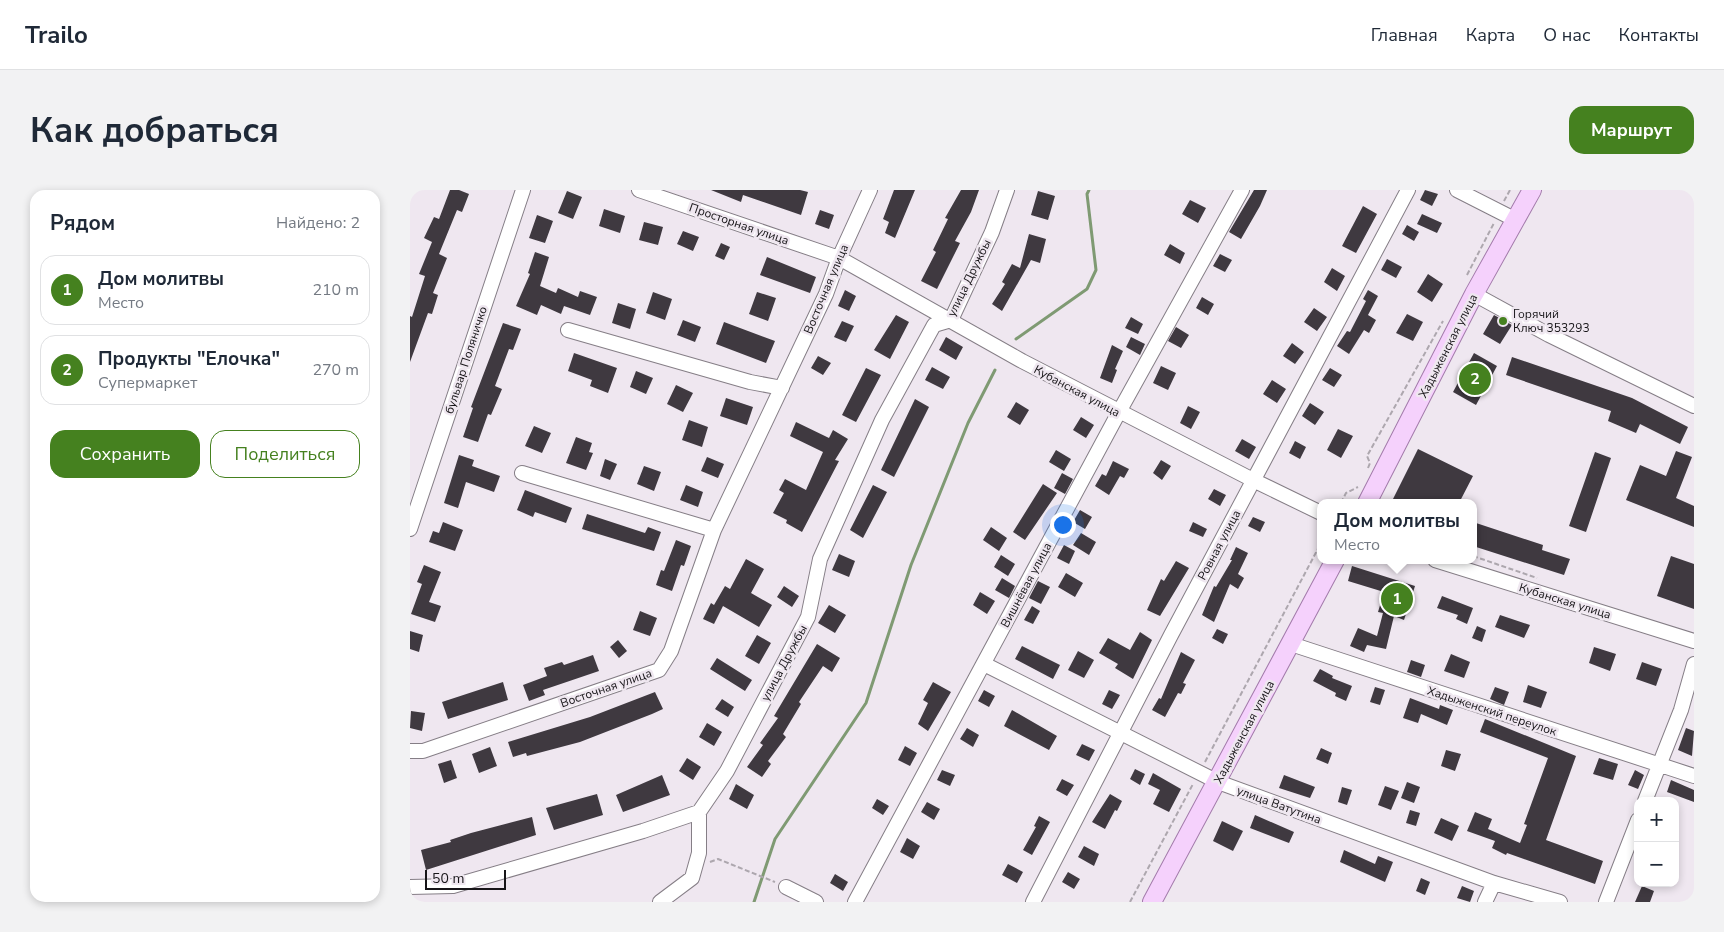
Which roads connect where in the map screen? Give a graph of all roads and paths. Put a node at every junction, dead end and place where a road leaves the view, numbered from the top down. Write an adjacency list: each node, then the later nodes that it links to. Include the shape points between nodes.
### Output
1 (523, 190): 27 (street, бульвар Поляничко)
2 (639, 190): 12 (street, Просторная улица)
3 (870, 190): 12 (street, Восточная улица)
4 (1007, 190): 15 (street, улица Дружбы, via 992,232)
5 (1242, 190): 19 (street, Вишнёвая улица)
6 (1408, 190): 22 (street, Ровная улица)
7 (1457, 190): 10 (street)
8 (1510, 190): 10 (path)
9 (1532, 190): 11 (main road, Хадыженская улица)
10 (1500, 212): 11 (street); 13 (path)
11 (1516, 220): 13 (main road, Хадыженская улица)
12 (839, 258): 15 (street, Кубанская улица); 17 (street, Восточная улица, via 826,294)
13 (1469, 287): 18 (street, via 1549,335); 25 (main road, Хадыженская улица)
14 (1447, 314): 20 (path, via 1367,456 1370,464)
15 (951, 320): 19 (street, Кубанская улица); 43 (street, улица Дружбы, via 934,325 882,420 820,559 808,617 727,771)
16 (568, 330): 17 (street, via 750,382)
17 (782, 388): 28 (street, Восточная улица)
18 (1694, 406)
19 (1119, 412): 22 (street, Кубанская улица); 34 (street, Вишнёвая улица)
20 (1366, 471)
21 (522, 473): 28 (street)
22 (1253, 480): 26 (street, Кубанская улица); 36 (street, Ровная улица)
23 (1360, 487): 24 (path, via 1346,493)
24 (1343, 499)
25 (1369, 499)
26 (1317, 511)
27 (410, 529)
28 (714, 530): 37 (street, Восточная улица, via 670,651 659,670 423,751)
29 (1317, 551): 39 (path)
30 (1333, 564): 33 (main road, Хадыженская улица)
31 (1448, 564): 32 (street, Кубанская улица)
32 (1694, 641)
33 (1291, 644): 38 (street, Хадыженский переулок); 41 (main road, Хадыженская улица)
34 (984, 664): 36 (street, улица Ватутина); 51 (street, Вишнёвая улица)
35 (1694, 664): 38 (street, via 1681,710)
36 (1120, 734): 39 (street, улица Ватутина); 52 (street, Ровная улица)
37 (410, 751)
38 (1658, 766): 40 (street, Хадыженский переулок); 42 (street)
39 (1198, 774): 41 (street, улица Ватутина); 53 (path)
40 (1694, 776)
41 (1218, 782): 46 (street, улица Ватутина); 54 (main road, Хадыженская улица)
42 (1646, 797)
43 (699, 812): 45 (street, via 699,853); 47 (street, via 453,886)
44 (1634, 830): 57 (street)
45 (695, 868): 48 (path, via 718,859); 49 (street, via 692,878)
46 (1494, 883): 55 (street); 56 (street, улица Ватутина)
47 (410, 886)
48 (786, 887): 50 (street)
49 (660, 902)
50 (816, 902)
51 (855, 902)
52 (1033, 902)
53 (1130, 902)
54 (1152, 902)
55 (1485, 902)
56 (1560, 902)
57 (1606, 902)

